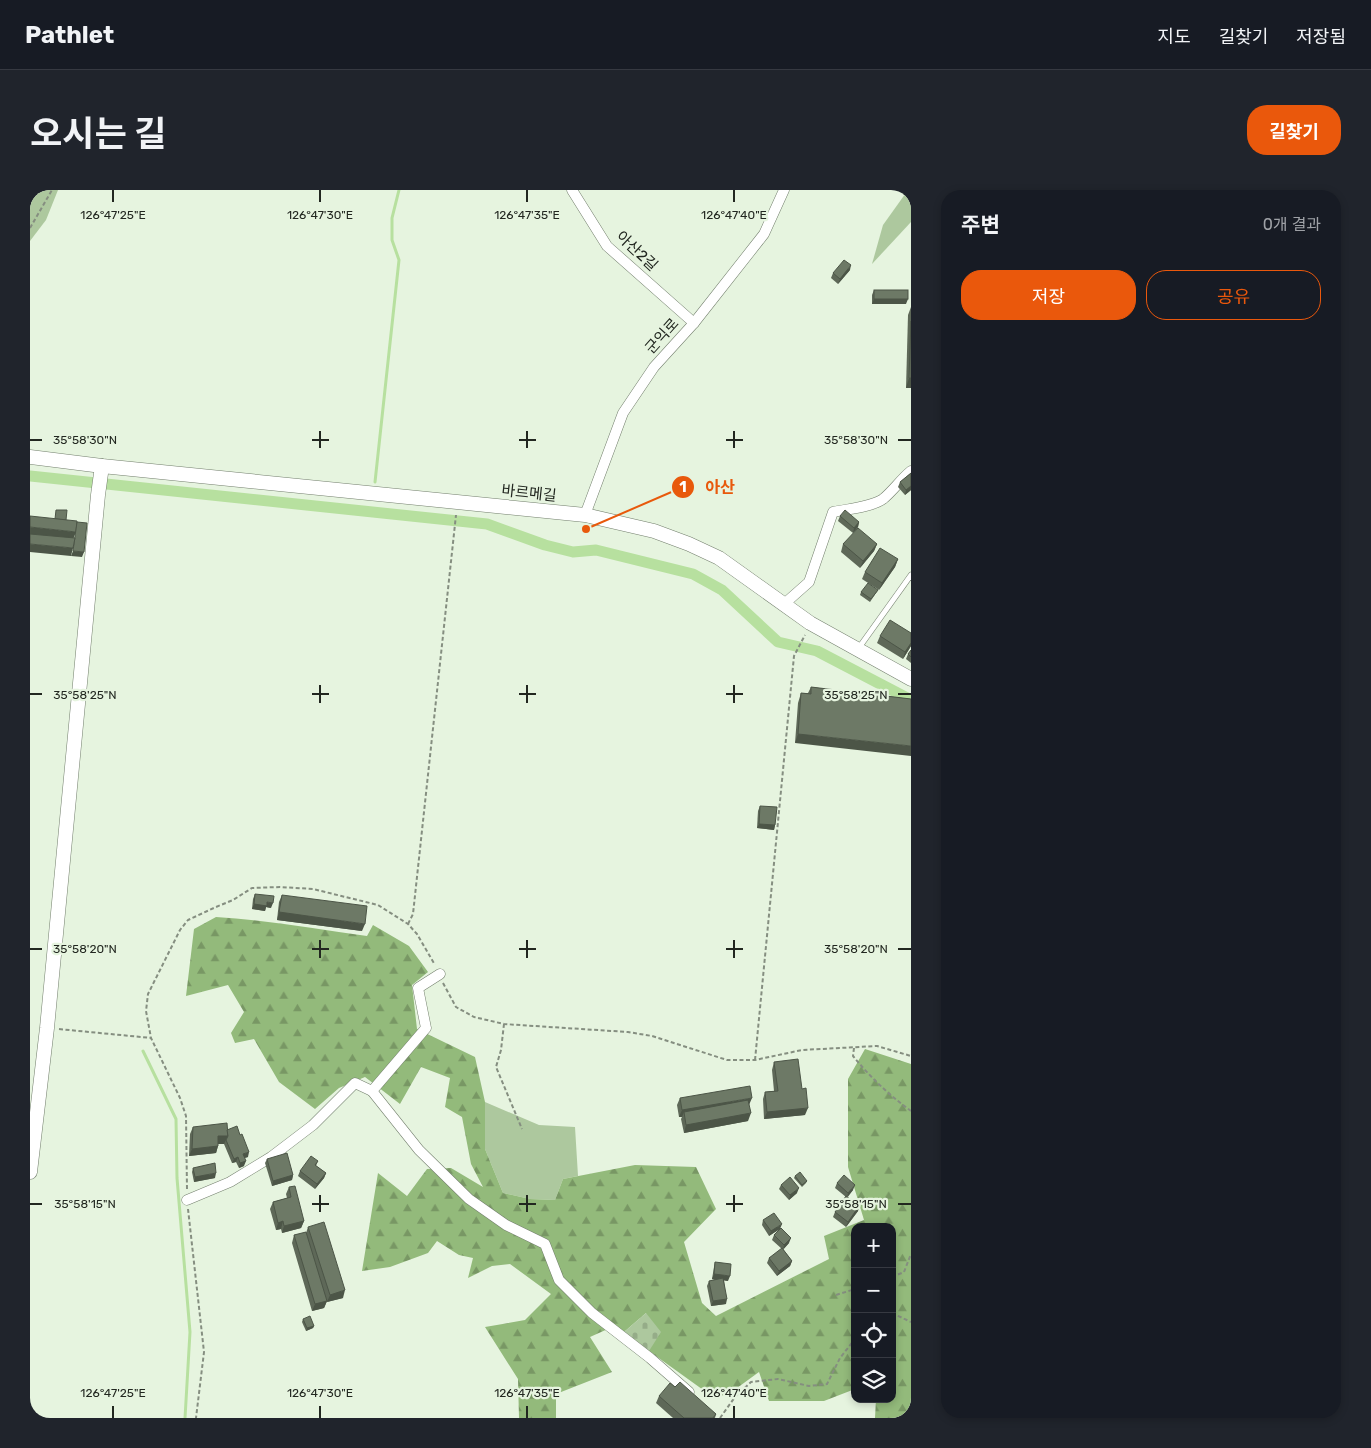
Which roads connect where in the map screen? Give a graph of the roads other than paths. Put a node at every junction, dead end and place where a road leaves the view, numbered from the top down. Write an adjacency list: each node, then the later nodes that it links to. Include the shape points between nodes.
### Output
1 (572, 190): 3 (street, 아산2길, via 608,246)
2 (784, 190): 3 (street, 군익로, via 764,234)
3 (694, 323): 7 (street, 군익로, via 654,367 623,414)
4 (30, 457): 5 (street, 바르메길)
5 (102, 470): 7 (street, 바르메길); 14 (street)
6 (911, 471): 9 (street, via 882,499 833,512 809,582)
7 (585, 515): 9 (street, 바르메길, via 654,531 689,544 719,558)
8 (911, 575): 10 (lane)
9 (783, 605): 10 (street, 바르메길)
10 (858, 649): 11 (street, 바르메길)
11 (911, 678)
12 (440, 974): 13 (street, via 418,988 426,1028)
13 (372, 1091): 15 (street, via 355,1083 313,1125 271,1157 230,1182); 16 (street, via 419,1150 469,1199 506,1225 545,1244 560,1280 592,1313)
14 (30, 1172)
15 (187, 1200)
16 (697, 1400)

